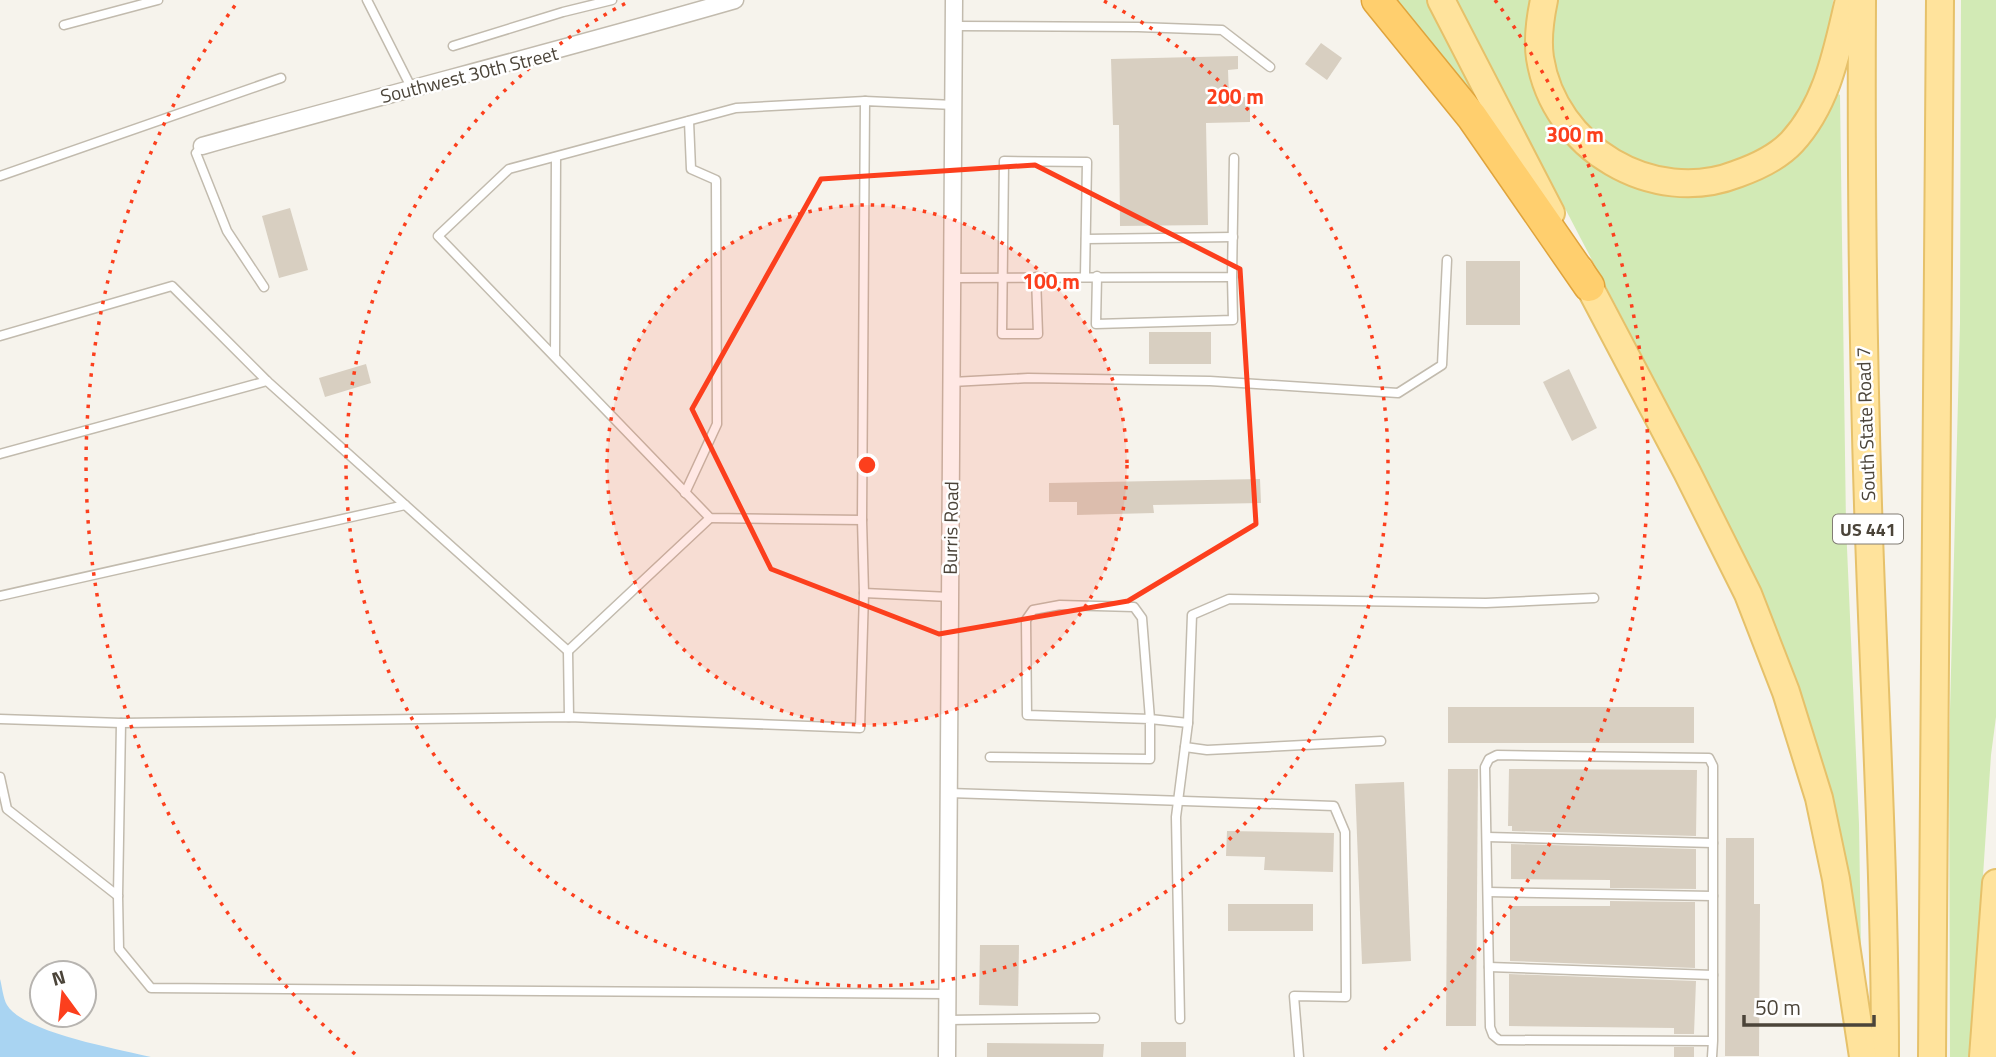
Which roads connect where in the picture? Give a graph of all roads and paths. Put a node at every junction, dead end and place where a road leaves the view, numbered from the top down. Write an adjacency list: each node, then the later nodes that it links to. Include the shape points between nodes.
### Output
1 (158, 0): 14 (lane)
2 (367, 0): 19 (lane)
3 (559, 0): 13 (lane)
4 (612, 0): 13 (lane)
5 (735, 0): 19 (street, Southwest 30th Street)
6 (954, 0): 15 (street, Burris Road)
7 (1377, 0): 36 (highway, via 1472,117)
8 (1441, 0): 36 (main road)
9 (1544, 0): 10 (main road, via 1540,59 1552,96 1573,131 1630,173 1661,182 1697,184 1760,165 1791,143 1830,79)
10 (1849, 0)
11 (1862, 0): 81 (main road, South State Road 7 / US 441, via 1861,253)
12 (1940, 0): 82 (main road)
13 (563, 12): 16 (lane)
14 (64, 25)
15 (954, 26): 17 (lane, via 1222,30); 21 (street, Burris Road)
16 (453, 46)
17 (1270, 67)
18 (281, 78): 26 (lane)
19 (411, 88): 23 (street, Southwest 30th Street)
20 (865, 101): 21 (lane); 22 (lane, via 736,108); 46 (lane)
21 (954, 105): 35 (street, Burris Road)
22 (689, 121): 24 (lane); 43 (lane, via 691,169 716,180 717,424)
23 (202, 146): 37 (lane, via 196,153 227,231)
24 (556, 157): 39 (lane); 39 (lane, via 509,169 439,236)
25 (1234, 158): 27 (lane)
26 (0, 176)
27 (1233, 237): 28 (lane); 34 (lane)
28 (1086, 239): 31 (lane); 33 (lane, via 1087,162 1004,161)
29 (1447, 260): 41 (lane, via 1442,365 1398,393 1210,380)
30 (1036, 276): 31 (lane); 33 (lane); 33 (lane, via 1038,334 1002,334)
31 (1085, 276): 32 (lane)
32 (1097, 276): 34 (lane); 34 (lane, via 1096,324 1233,320)
33 (1002, 277): 35 (lane)
34 (1232, 277)
35 (953, 278): 41 (street, Burris Road)
36 (1589, 286): 80 (main road, via 1748,594 1786,692 1819,798 1836,878)
37 (264, 287)
38 (0, 336): 40 (lane, via 172,286)
39 (555, 356): 43 (lane)
40 (267, 381): 42 (lane); 44 (lane)
41 (952, 382): 49 (street, Burris Road)
42 (0, 454)
43 (685, 493): 45 (lane)
44 (405, 505): 48 (lane); 51 (lane)
45 (710, 518): 46 (lane); 51 (lane)
46 (862, 520): 47 (lane)
47 (864, 593): 49 (lane); 52 (lane, via 860,728)
48 (0, 596)
49 (950, 597): 61 (street, Burris Road)
50 (1594, 598): 56 (lane, via 1486,603 1229,599 1192,615)
51 (569, 651): 52 (lane)
52 (569, 717): 55 (lane)
53 (0, 719): 55 (lane)
54 (1150, 719): 54 (lane, via 1142,618 1134,607 1060,605 1033,610 1026,620 1027,715); 56 (lane); 59 (lane, via 1150,759)
55 (121, 723): 67 (lane)
56 (1188, 723): 58 (lane)
57 (1381, 741): 58 (lane, via 1207,750)
58 (1185, 747): 62 (lane)
59 (990, 757)
60 (0, 778): 67 (lane, via 8,809)
61 (949, 793): 62 (lane); 72 (street, Burris Road)
62 (1180, 803): 74 (lane, via 1176,817); 78 (lane, via 1334,806 1345,832 1346,997 1294,996)
63 (1487, 837): 64 (lane); 64 (lane, via 1485,767 1489,758 1497,755 1701,757 1709,758 1713,765); 66 (lane)
64 (1713, 843): 68 (lane)
65 (1996, 883): 69 (main road)
66 (1488, 892): 68 (lane); 70 (lane)
67 (118, 896): 72 (lane, via 119,949 151,988)
68 (1713, 896): 71 (lane)
69 (1994, 923): 83 (main road)
70 (1489, 967): 71 (lane); 76 (lane, via 1490,1027 1499,1040)
71 (1713, 975): 76 (lane)
72 (948, 994): 75 (street, Burris Road)
73 (1095, 1017): 75 (lane)
74 (1180, 1019)
75 (948, 1020): 77 (street, Burris Road)
76 (1713, 1041): 79 (lane)
77 (947, 1057)
78 (1299, 1057)
79 (1712, 1057)
80 (1863, 1057)
81 (1885, 1057)
82 (1931, 1057)
83 (1983, 1057)

